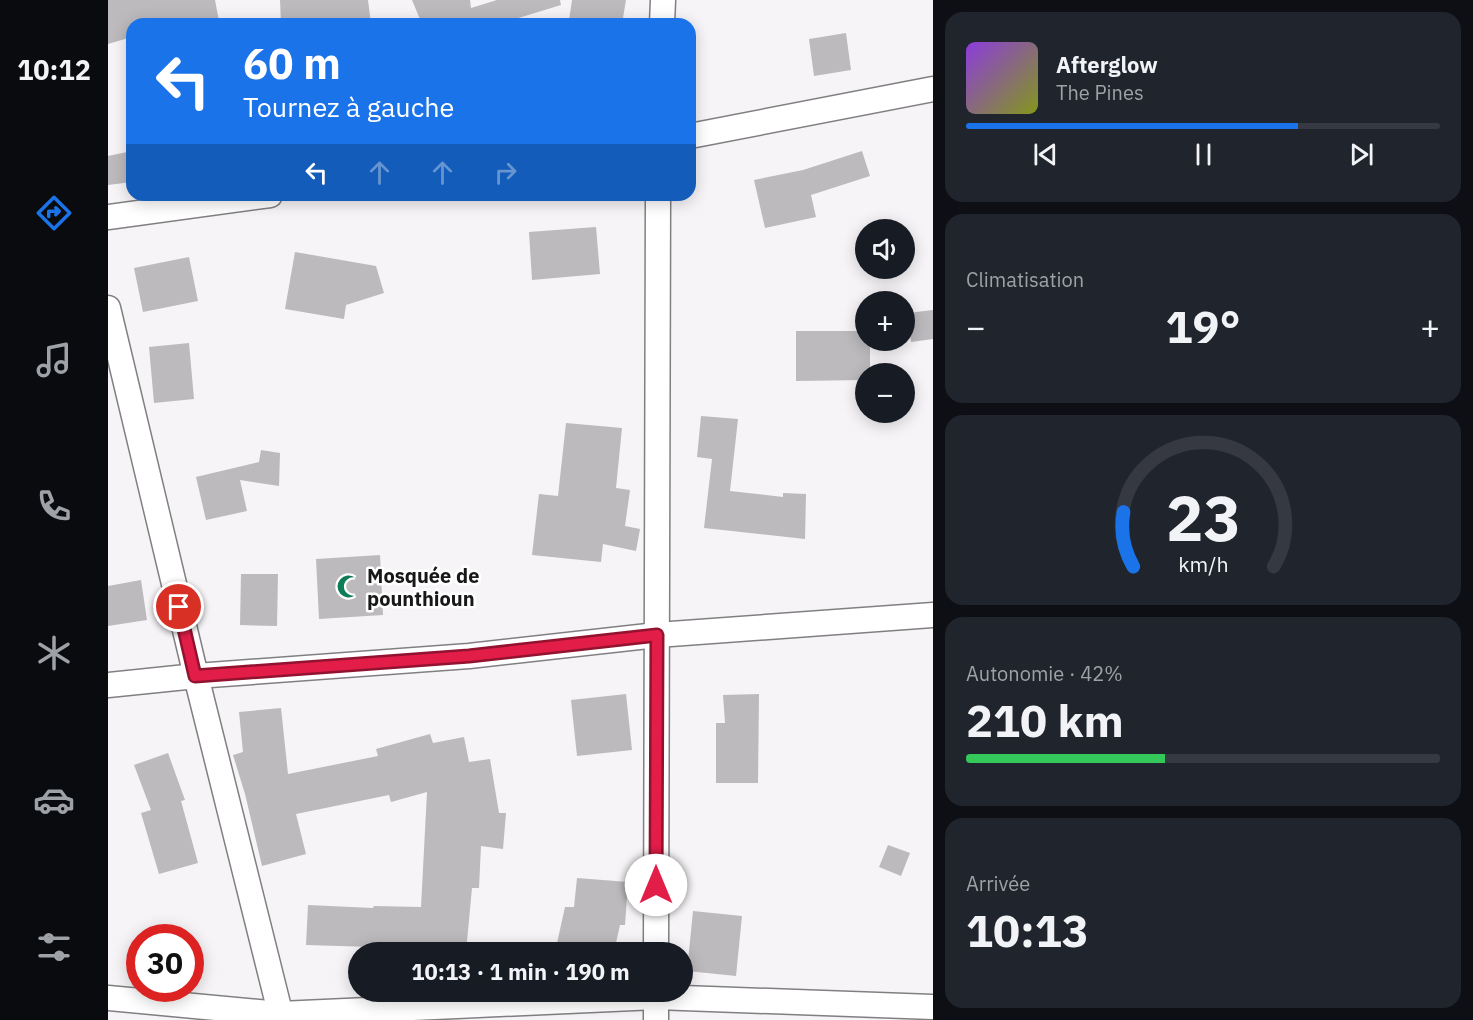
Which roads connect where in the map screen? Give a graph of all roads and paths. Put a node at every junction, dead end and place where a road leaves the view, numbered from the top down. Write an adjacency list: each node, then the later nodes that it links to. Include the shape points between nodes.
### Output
1 (663, 0): 2 (street)
2 (662, 18)
3 (933, 89): 4 (street)
4 (696, 135)
5 (226, 201): 7 (street)
6 (658, 201): 10 (street)
7 (108, 217)
8 (108, 308): 11 (street)
9 (933, 615): 10 (street)
10 (657, 635): 11 (street, via 469,656); 13 (street)
11 (195, 676): 12 (street); 17 (street)
12 (108, 685)
13 (656, 942)
14 (108, 998): 17 (street)
15 (656, 1003): 16 (street); 17 (street)
16 (933, 1007)
17 (281, 1017)

